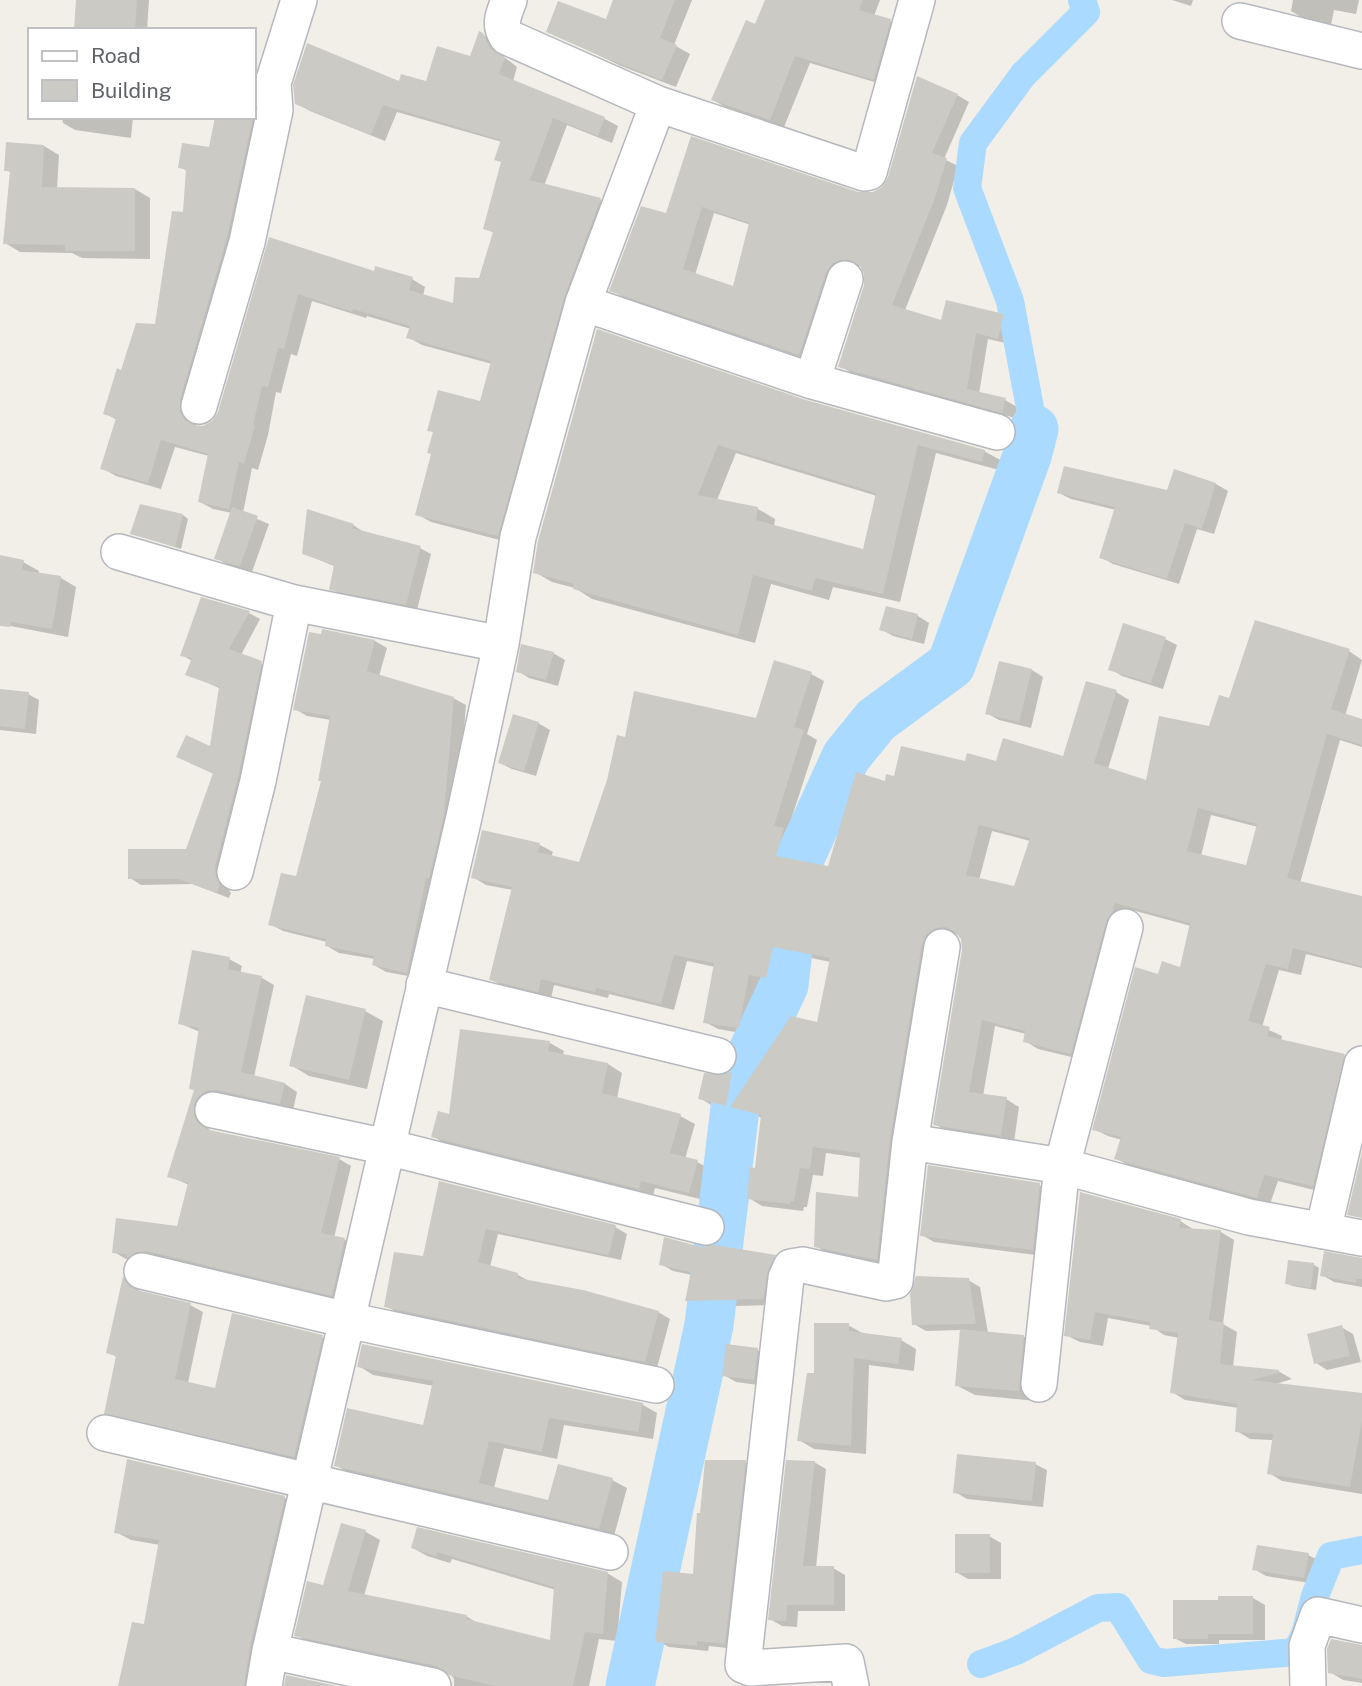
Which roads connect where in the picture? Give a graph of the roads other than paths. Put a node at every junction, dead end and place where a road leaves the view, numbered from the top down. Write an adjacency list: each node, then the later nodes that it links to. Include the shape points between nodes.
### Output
1 (299, 0): 10 (street, via 273,83 275,110 247,243)
2 (509, 0): 6 (street, via 501,22 507,37)
3 (917, 0): 6 (street, via 869,172)
4 (1240, 22): 5 (street)
5 (1362, 51)
6 (658, 104): 8 (street)
7 (845, 279): 9 (street)
8 (583, 303): 9 (street); 14 (street, via 518,537)
9 (813, 381): 11 (street)
10 (199, 406)
11 (997, 432)
12 (119, 552): 13 (street)
13 (294, 603): 14 (street); 15 (street)
14 (501, 644): 18 (street)
15 (235, 872)
16 (1125, 927): 24 (street)
17 (942, 947): 22 (street)
18 (424, 985): 19 (street); 23 (street)
19 (718, 1056)
20 (1362, 1064): 26 (street)
21 (213, 1110): 23 (street)
22 (910, 1142): 24 (street); 39 (street, via 895,1281 886,1283 803,1265 791,1267 786,1278 743,1657 743,1665 751,1668 845,1662)
23 (387, 1147): 25 (street); 29 (street)
24 (1062, 1166): 26 (street, via 1249,1217); 30 (street)
25 (706, 1227)
26 (1323, 1231): 27 (street)
27 (1362, 1238)
28 (142, 1271): 29 (street)
29 (347, 1320): 31 (street); 33 (street)
30 (1039, 1384)
31 (656, 1385)
32 (105, 1433): 33 (street)
33 (309, 1483): 34 (street); 36 (street)
34 (610, 1552)
35 (1362, 1625): 40 (street, via 1318,1615 1307,1646)
36 (270, 1651): 37 (street); 38 (street)
37 (264, 1686)
38 (433, 1686)
39 (851, 1686)
40 (1308, 1686)

